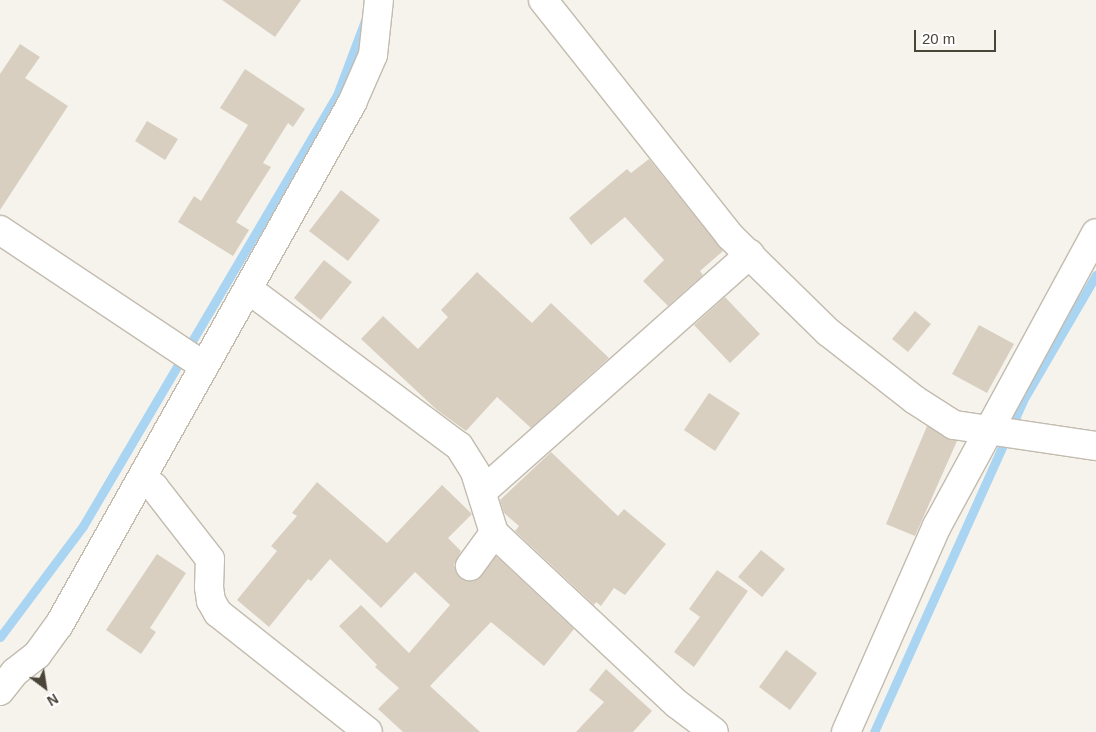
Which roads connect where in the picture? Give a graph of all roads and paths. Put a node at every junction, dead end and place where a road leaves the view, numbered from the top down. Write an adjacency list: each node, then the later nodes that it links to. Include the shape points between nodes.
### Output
1 (379, 0): 6 (street, via 373,55 352,103)
2 (543, 0): 5 (street, via 730,236)
3 (0, 230): 7 (street)
4 (1096, 233): 8 (street)
5 (750, 254): 8 (street, via 828,332 915,400 954,425); 11 (street)
6 (248, 289): 7 (street); 11 (street, via 459,446)
7 (204, 366): 10 (street)
8 (987, 430): 9 (street); 17 (street, via 937,526)
9 (1096, 446)
10 (142, 478): 14 (street, via 59,624 37,654 15,672); 15 (street, via 154,487 210,559 211,601 218,613)
11 (483, 490): 12 (street)
12 (494, 533): 13 (street); 16 (street, via 677,704)
13 (470, 566)
14 (0, 691)
15 (368, 732)
16 (714, 732)
17 (846, 732)

